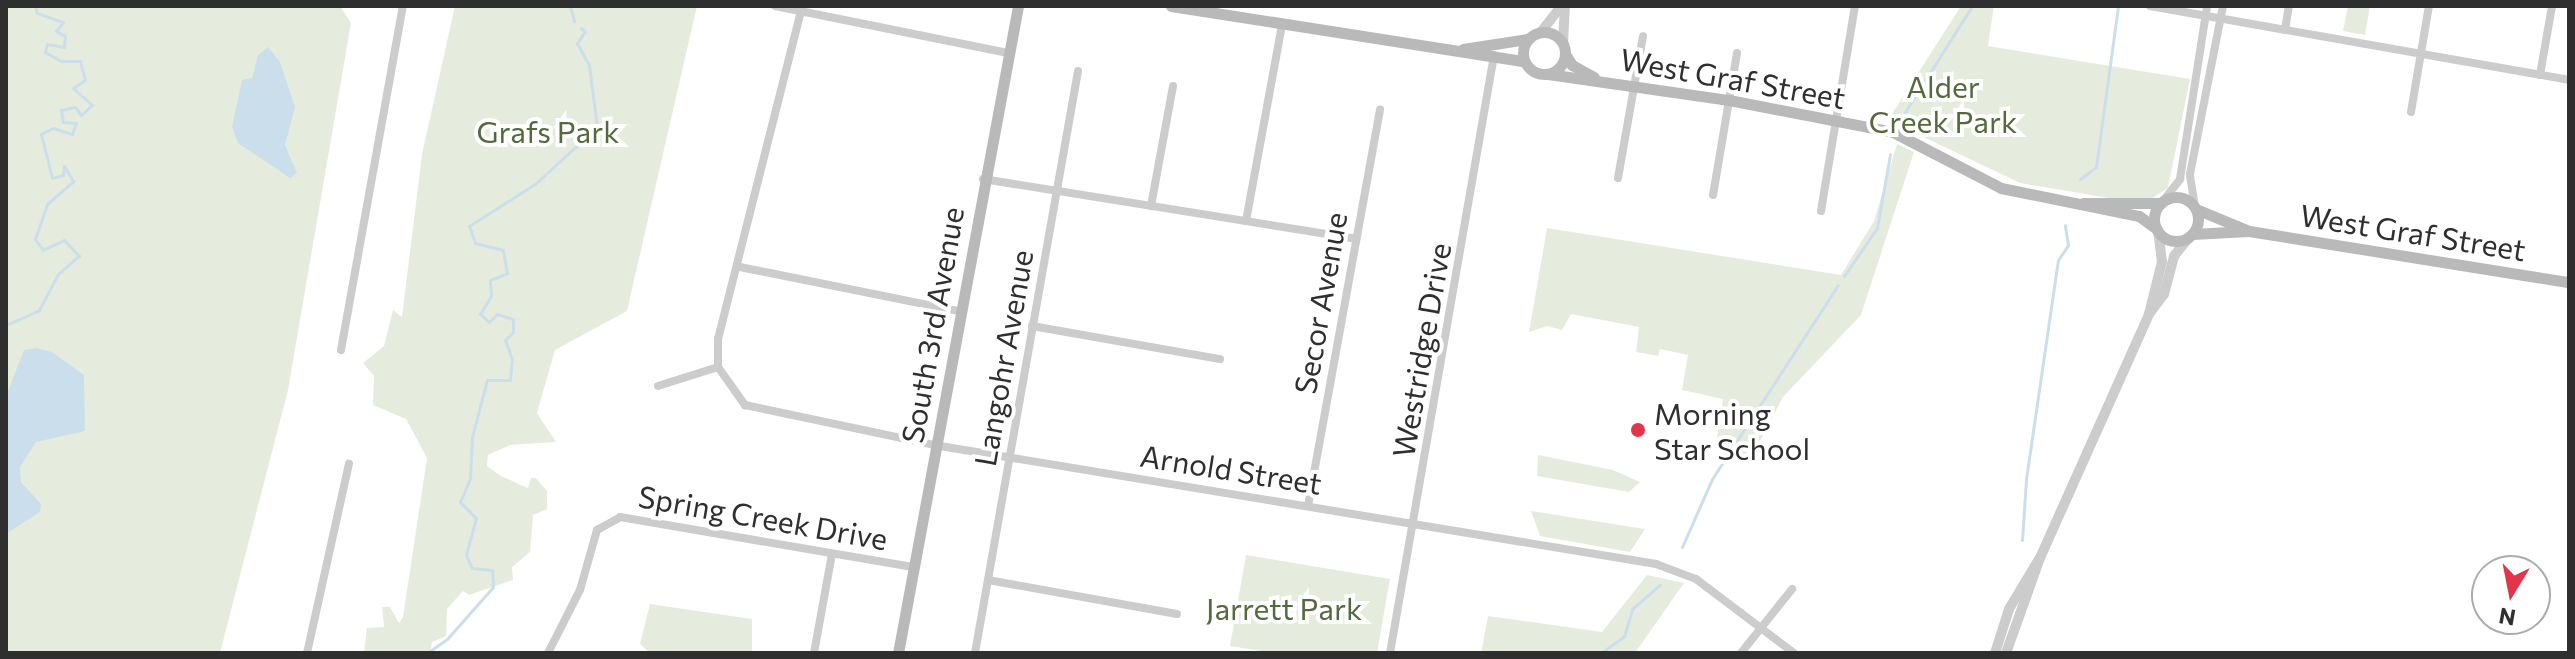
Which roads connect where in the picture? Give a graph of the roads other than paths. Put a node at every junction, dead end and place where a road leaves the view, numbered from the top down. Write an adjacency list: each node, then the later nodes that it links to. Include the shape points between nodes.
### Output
1 (403, 6): 57 (street)
2 (775, 6): 12 (street)
3 (1171, 6): 15 (main road)
4 (1563, 6): 17 (street); 20 (street)
5 (1855, 6): 37 (street)
6 (2150, 6): 13 (street)
7 (2223, 6): 14 (street)
8 (2289, 6): 16 (street)
9 (2429, 6): 24 (street)
10 (2552, 6): 29 (street)
11 (1019, 7): 22 (main road, South 3rd Avenue)
12 (801, 11): 22 (street); 52 (street)
13 (2206, 11): 14 (street); 42 (street, via 2180,179)
14 (2221, 18): 16 (street); 45 (street, via 2190,174)
15 (1282, 24): 21 (main road); 47 (street)
16 (2285, 30): 24 (street)
17 (1541, 32): 19 (main road); 20 (main road)
18 (1643, 36): 32 (street)
19 (1527, 39): 21 (main road); 26 (main road)
20 (1564, 48): 28 (main road, via 1558,69); 30 (main road, West Graf Street, via 1572,65)
21 (1438, 49): 25 (main road)
22 (1009, 53): 39 (main road, South 3rd Avenue)
23 (1737, 53): 34 (street)
24 (2421, 54): 29 (street); 36 (street)
25 (1494, 55): 26 (main road); 65 (street, Westridge Drive)
26 (1524, 61): 28 (main road, via 1532,70)
27 (1078, 71): 40 (street, Langohr Avenue)
28 (1548, 74): 30 (main road, West Graf Street)
29 (2540, 75): 31 (street)
30 (1598, 79): 32 (main road, West Graf Street)
31 (2569, 80)
32 (1634, 85): 34 (main road, West Graf Street); 38 (street)
33 (1173, 86): 44 (street)
34 (1729, 100): 37 (main road, West Graf Street); 41 (street)
35 (1380, 109): 51 (street, Secor Avenue)
36 (2411, 112)
37 (1836, 120): 43 (main road, West Graf Street, via 1912,139 2001,188); 46 (street)
38 (1618, 178)
39 (983, 179): 40 (street); 54 (main road, South 3rd Avenue)
40 (1057, 192): 44 (street); 56 (street, Langohr Avenue)
41 (1713, 195)
42 (2162, 202): 43 (main road, West Graf Street); 45 (main road, West Graf Street, via 2184,198); 48 (main road, via 2154,218)
43 (2082, 203): 48 (main road, West Graf Street, via 2139,216)
44 (1151, 206): 47 (street)
45 (2195, 208): 49 (main road, West Graf Street); 50 (main road, via 2198,219)
46 (1821, 211)
47 (1246, 221): 51 (street)
48 (2158, 230): 50 (main road, West Graf Street, via 2169,239); 55 (street, via 2162,262)
49 (2249, 231): 50 (main road, West Graf Street); 53 (main road, West Graf Street)
50 (2191, 235): 55 (street, via 2174,256 2164,294)
51 (1356, 239): 64 (street, Secor Avenue)
52 (740, 267): 54 (street); 59 (street, via 718,338)
53 (2569, 282)
54 (958, 311): 61 (main road, South 3rd Avenue)
55 (2149, 314): 67 (street)
56 (1032, 326): 58 (street); 62 (street, Langohr Avenue)
57 (341, 350)
58 (1220, 359)
59 (718, 367): 60 (street); 61 (street, Arnold Street, via 732,393 763,412)
60 (658, 386)
61 (934, 445): 62 (street, Arnold Street); 68 (main road, South 3rd Avenue)
62 (1009, 457): 64 (street, Arnold Street); 69 (street, Langohr Avenue)
63 (349, 464): 73 (street)
64 (1308, 506): 65 (street, Arnold Street)
65 (1415, 524): 72 (street, Arnold Street, via 1668,567 1696,579); 78 (street, Westridge Drive)
66 (832, 554): 68 (street, Spring Creek Drive); 74 (street, Spring Creek Drive, via 620,517 597,530 580,590); 75 (street)
67 (2040, 558): 81 (street, via 2009,609); 82 (street)
68 (913, 567): 76 (main road, South 3rd Avenue)
69 (988, 580): 71 (street); 77 (street, Langohr Avenue)
70 (1792, 589): 72 (street)
71 (1177, 614)
72 (1760, 628): 79 (street); 80 (street, Arnold Street)
73 (307, 653)
74 (548, 653)
75 (814, 653)
76 (898, 653)
77 (975, 653)
78 (1390, 653)
79 (1741, 653)
80 (1794, 653)
81 (1995, 653)
82 (2006, 653)

